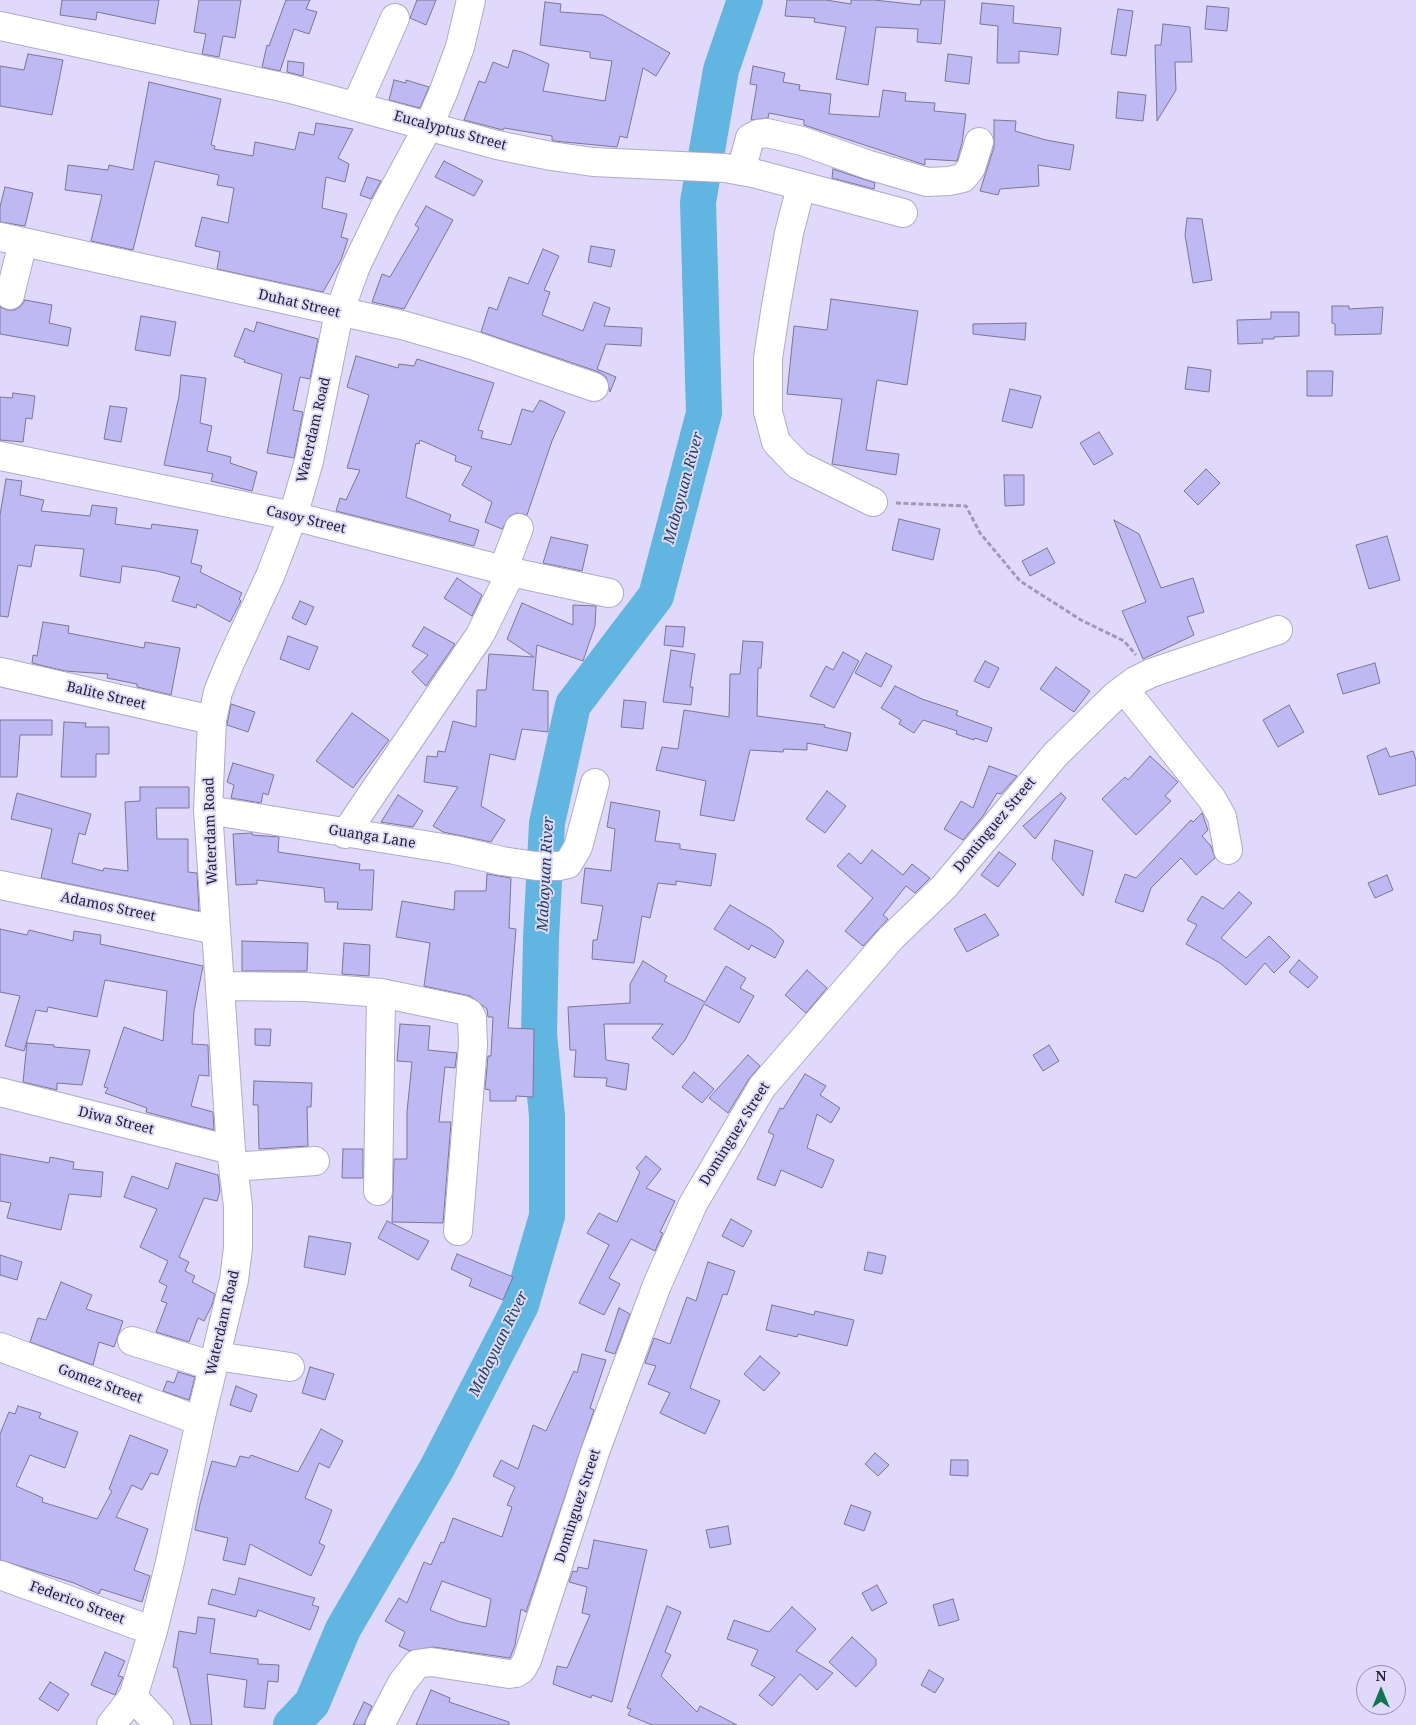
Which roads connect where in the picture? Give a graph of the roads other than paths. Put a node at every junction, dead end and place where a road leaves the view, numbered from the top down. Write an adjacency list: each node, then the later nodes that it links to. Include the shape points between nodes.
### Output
1 (471, 0): 5 (street, Waterdam Road, via 451,74)
2 (395, 18): 4 (street)
3 (0, 26): 4 (street, Eucalyptus Street)
4 (356, 106): 5 (street, Eucalyptus Street)
5 (428, 125): 7 (street, Eucalyptus Street, via 551,156 593,162); 12 (street, Waterdam Road, via 356,266)
6 (979, 142): 7 (street, via 971,168 963,178 949,181 927,182 767,132 750,138)
7 (733, 170): 8 (street, Eucalyptus Street)
8 (801, 187): 9 (street, Eucalyptus Street); 15 (street, via 789,233 768,358 768,412 776,442 798,465)
9 (903, 213)
10 (12, 239): 11 (street); 12 (street, Duhat Street)
11 (10, 295)
12 (339, 313): 13 (street, Duhat Street, via 472,344); 16 (street, Waterdam Road, via 309,461)
13 (594, 387)
14 (0, 456): 16 (street, Casoy Street)
15 (873, 502)
16 (294, 516): 18 (street, Casoy Street); 23 (street, Waterdam Road, via 228,665)
17 (519, 528): 18 (street)
18 (507, 571): 19 (street, Casoy Street); 26 (street, via 480,635)
19 (609, 593)
20 (1278, 630): 22 (street, Dominguez Street, via 1151,673)
21 (0, 672): 23 (street, Balite Street)
22 (1124, 689): 27 (street, via 1212,799 1222,817); 47 (street, Dominguez Street, via 1055,755 944,887 865,967 762,1087 733,1134 693,1204 654,1294 595,1452 556,1578 522,1669 516,1673 498,1674 431,1662 416,1664)
23 (212, 720): 25 (street, Waterdam Road)
24 (595, 784): 26 (street, Guanga Lane, via 578,847 568,864 548,866)
25 (208, 810): 26 (street, Guanga Lane); 29 (street, Waterdam Road)
26 (345, 834)
27 (1228, 850)
28 (0, 885): 29 (street, Adamos Street)
29 (216, 930): 30 (street, Waterdam Road)
30 (222, 986): 31 (street, via 306,987); 33 (street, Waterdam Road)
31 (381, 993): 35 (street); 36 (street, via 463,1010 472,1018 473,1045)
32 (0, 1092): 33 (street, Diwa Street)
33 (232, 1158): 34 (street, Diwa Street); 39 (street, Waterdam Road, via 238,1206 238,1248 234,1280)
34 (315, 1161)
35 (378, 1191)
36 (458, 1231)
37 (132, 1341): 39 (street)
38 (0, 1347): 41 (street, Gomez Street)
39 (214, 1361): 40 (street); 41 (street, Waterdam Road)
40 (290, 1367)
41 (200, 1421): 43 (street, Waterdam Road)
42 (0, 1575): 43 (street, Federico Street)
43 (153, 1631): 44 (street, Waterdam Road)
44 (133, 1697): 45 (street); 46 (street)
45 (111, 1725)
46 (159, 1725)
47 (380, 1725)

